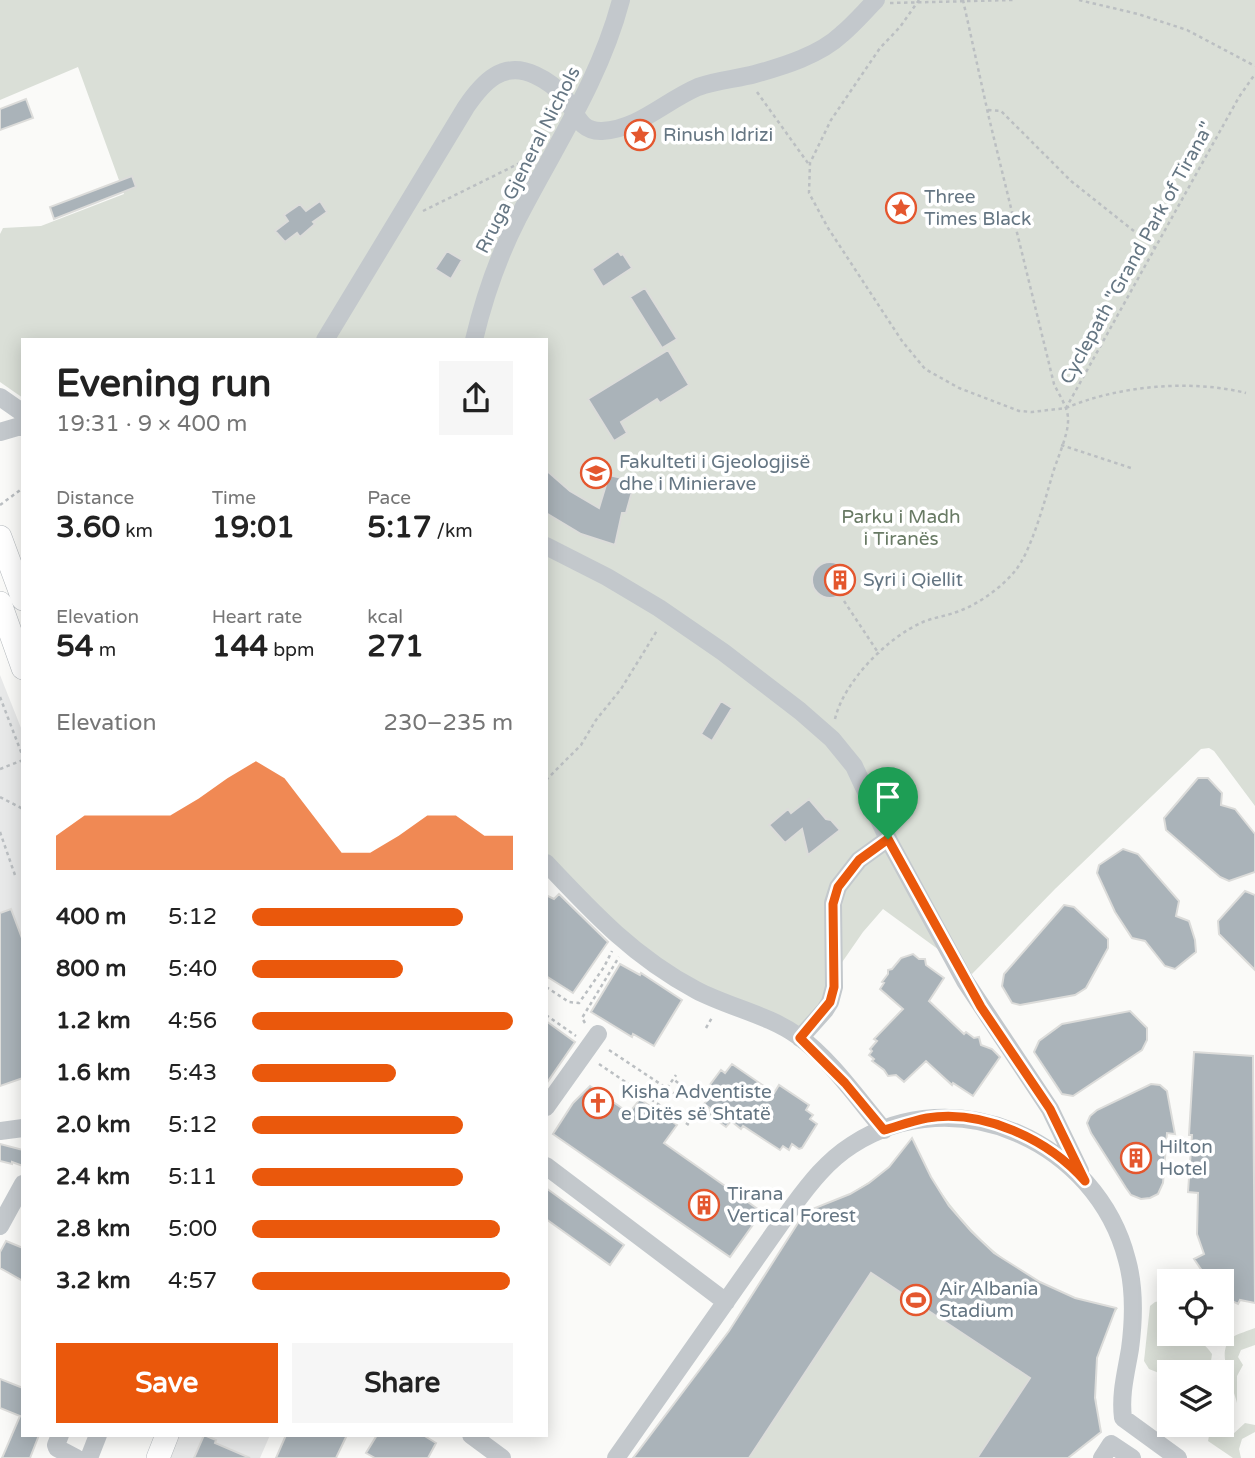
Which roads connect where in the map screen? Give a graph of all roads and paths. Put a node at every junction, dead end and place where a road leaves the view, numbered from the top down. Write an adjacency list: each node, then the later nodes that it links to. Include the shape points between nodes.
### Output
1 (621, 0): 11 (street, Rruga Gjeneral Nichols, via 607,47)
2 (876, 0): 5 (path, via 884,4); 8 (street, via 841,36 813,53)
3 (1013, 0): 6 (path)
4 (1079, 0): 7 (path, via 1187,30)
5 (918, 1): 6 (path); 13 (path, Cyclepath "Grand Park of Tirana", via 844,100)
6 (963, 1): 10 (path)
7 (1255, 66)
8 (753, 75): 11 (street, via 699,87 639,121 615,129 591,130); 13 (path, via 762,102)
9 (1255, 75): 15 (path, Cyclepath "Grand Park of Tirana")
10 (988, 110): 15 (path, via 1001,111 1071,181); 20 (path, via 1054,384)
11 (575, 116): 12 (street, Rruga Gjeneral Nichols); 14 (street, via 545,80 520,70 497,74 466,107)
12 (560, 143): 14 (path); 17 (street, Rruga Gjeneral Nichols, via 514,226 487,292)
13 (810, 166): 20 (path, Cyclepath "Grand Park of Tirana", via 809,193 816,210 925,369 1019,411)
14 (394, 225): 16 (street)
15 (1154, 247): 20 (path, Cyclepath "Grand Park of Tirana")
16 (327, 338)
17 (475, 338)
18 (1245, 393): 20 (path, via 1208,387 1152,388 1088,398)
19 (0, 397): 21 (street)
20 (1066, 408): 24 (path, via 1069,421)
21 (21, 411)
22 (21, 427): 23 (street)
23 (0, 432)
24 (1061, 445): 25 (path); 34 (path, via 1015,571 972,605 916,626)
25 (1135, 469)
26 (21, 489): 27 (path)
27 (0, 505)
28 (0, 537): 30 (main road)
29 (548, 547): 37 (street, via 659,608 723,652)
30 (21, 594)
31 (844, 601): 34 (path)
32 (0, 603): 35 (main road)
33 (660, 627): 41 (path, via 581,745)
34 (879, 654): 37 (path, via 843,696)
35 (21, 662)
36 (0, 696): 38 (path)
37 (832, 739): 45 (street, via 854,766)
38 (21, 754)
39 (21, 760): 40 (path)
40 (0, 769)
41 (548, 778)
42 (0, 797): 43 (path)
43 (21, 808)
44 (0, 832): 47 (path)
45 (888, 839): 52 (street, via 859,860 838,887 833,904 834,987 830,1002); 61 (street, via 981,1007 1050,1109)
46 (548, 865): 48 (street)
47 (16, 877)
48 (608, 928): 49 (path, via 615,943); 52 (street, via 667,974)
49 (610, 956): 50 (path, via 579,1003); 53 (path, via 618,960 582,1018)
50 (548, 988)
51 (548, 1016): 53 (path)
52 (800, 1038): 58 (street)
53 (591, 1040): 54 (path); 55 (street); 56 (path)
54 (667, 1088): 54 (path, via 674,1077 686,1089 680,1097)
55 (548, 1104)
56 (689, 1125)
57 (21, 1128): 59 (street)
58 (884, 1130): 61 (street, via 927,1118 983,1121 1013,1131 1058,1156); 64 (street, via 853,1144 817,1174)
59 (0, 1131)
60 (548, 1168): 64 (street)
61 (1085, 1181): 78 (street, via 1116,1229 1133,1289 1123,1418)
62 (21, 1188): 63 (street)
63 (0, 1226)
64 (726, 1302): 75 (street)
65 (59, 1437): 70 (street, via 57,1448)
66 (98, 1437): 71 (street)
67 (151, 1437): 72 (main road)
68 (166, 1437): 73 (main road)
69 (474, 1437): 74 (street)
70 (76, 1458)
71 (89, 1458)
72 (143, 1458)
73 (158, 1458)
74 (502, 1458)
75 (616, 1458)
76 (1102, 1458): 77 (street, via 1111,1444)
77 (1132, 1458)
78 (1178, 1458)

